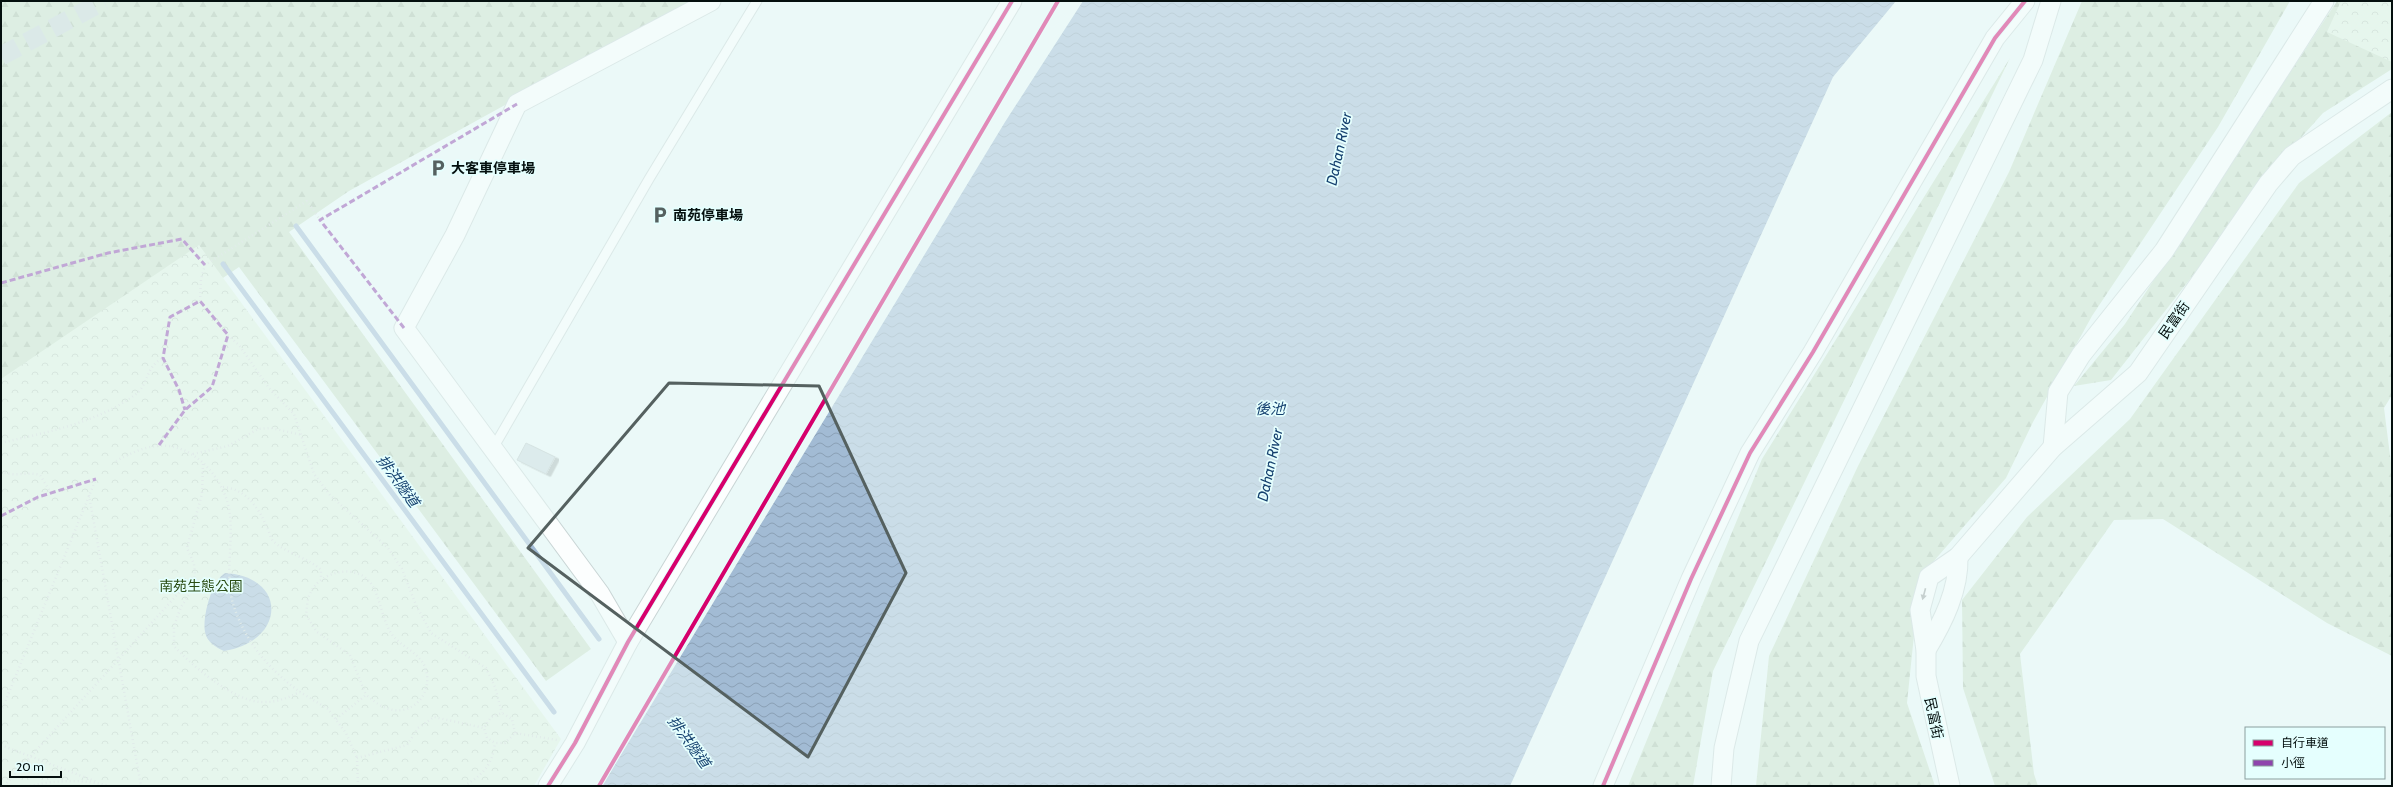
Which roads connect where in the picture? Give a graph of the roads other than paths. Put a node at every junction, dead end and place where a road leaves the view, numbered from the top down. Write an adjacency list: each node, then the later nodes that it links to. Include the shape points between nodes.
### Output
1 (711, 1): 9 (street, via 517,104 455,235 404,328)
2 (757, 1): 9 (lane, via 649,179)
3 (1012, 1): 11 (street)
4 (2025, 1): 14 (street, via 1995,38 1813,352 1750,453 1691,579)
5 (2051, 1): 15 (street, via 2033,60 1749,640 1724,748)
6 (2324, 1): 8 (street, via 2164,252 2081,355 2058,392)
7 (2392, 89): 8 (street, 民富街, via 2292,156 2268,184 2138,372)
8 (2053, 447): 10 (street, 民富街)
9 (492, 450): 11 (street, via 600,594)
10 (1958, 557): 12 (street, via 1958,574 1941,625); 12 (street, 民富街, one-way to 12, via 1929,577 1920,610)
11 (628, 642): 13 (street, via 575,743)
12 (1926, 650): 16 (street, 民富街, via 1929,697)
13 (548, 786)
14 (1603, 786)
15 (1721, 786)
16 (1950, 786)

